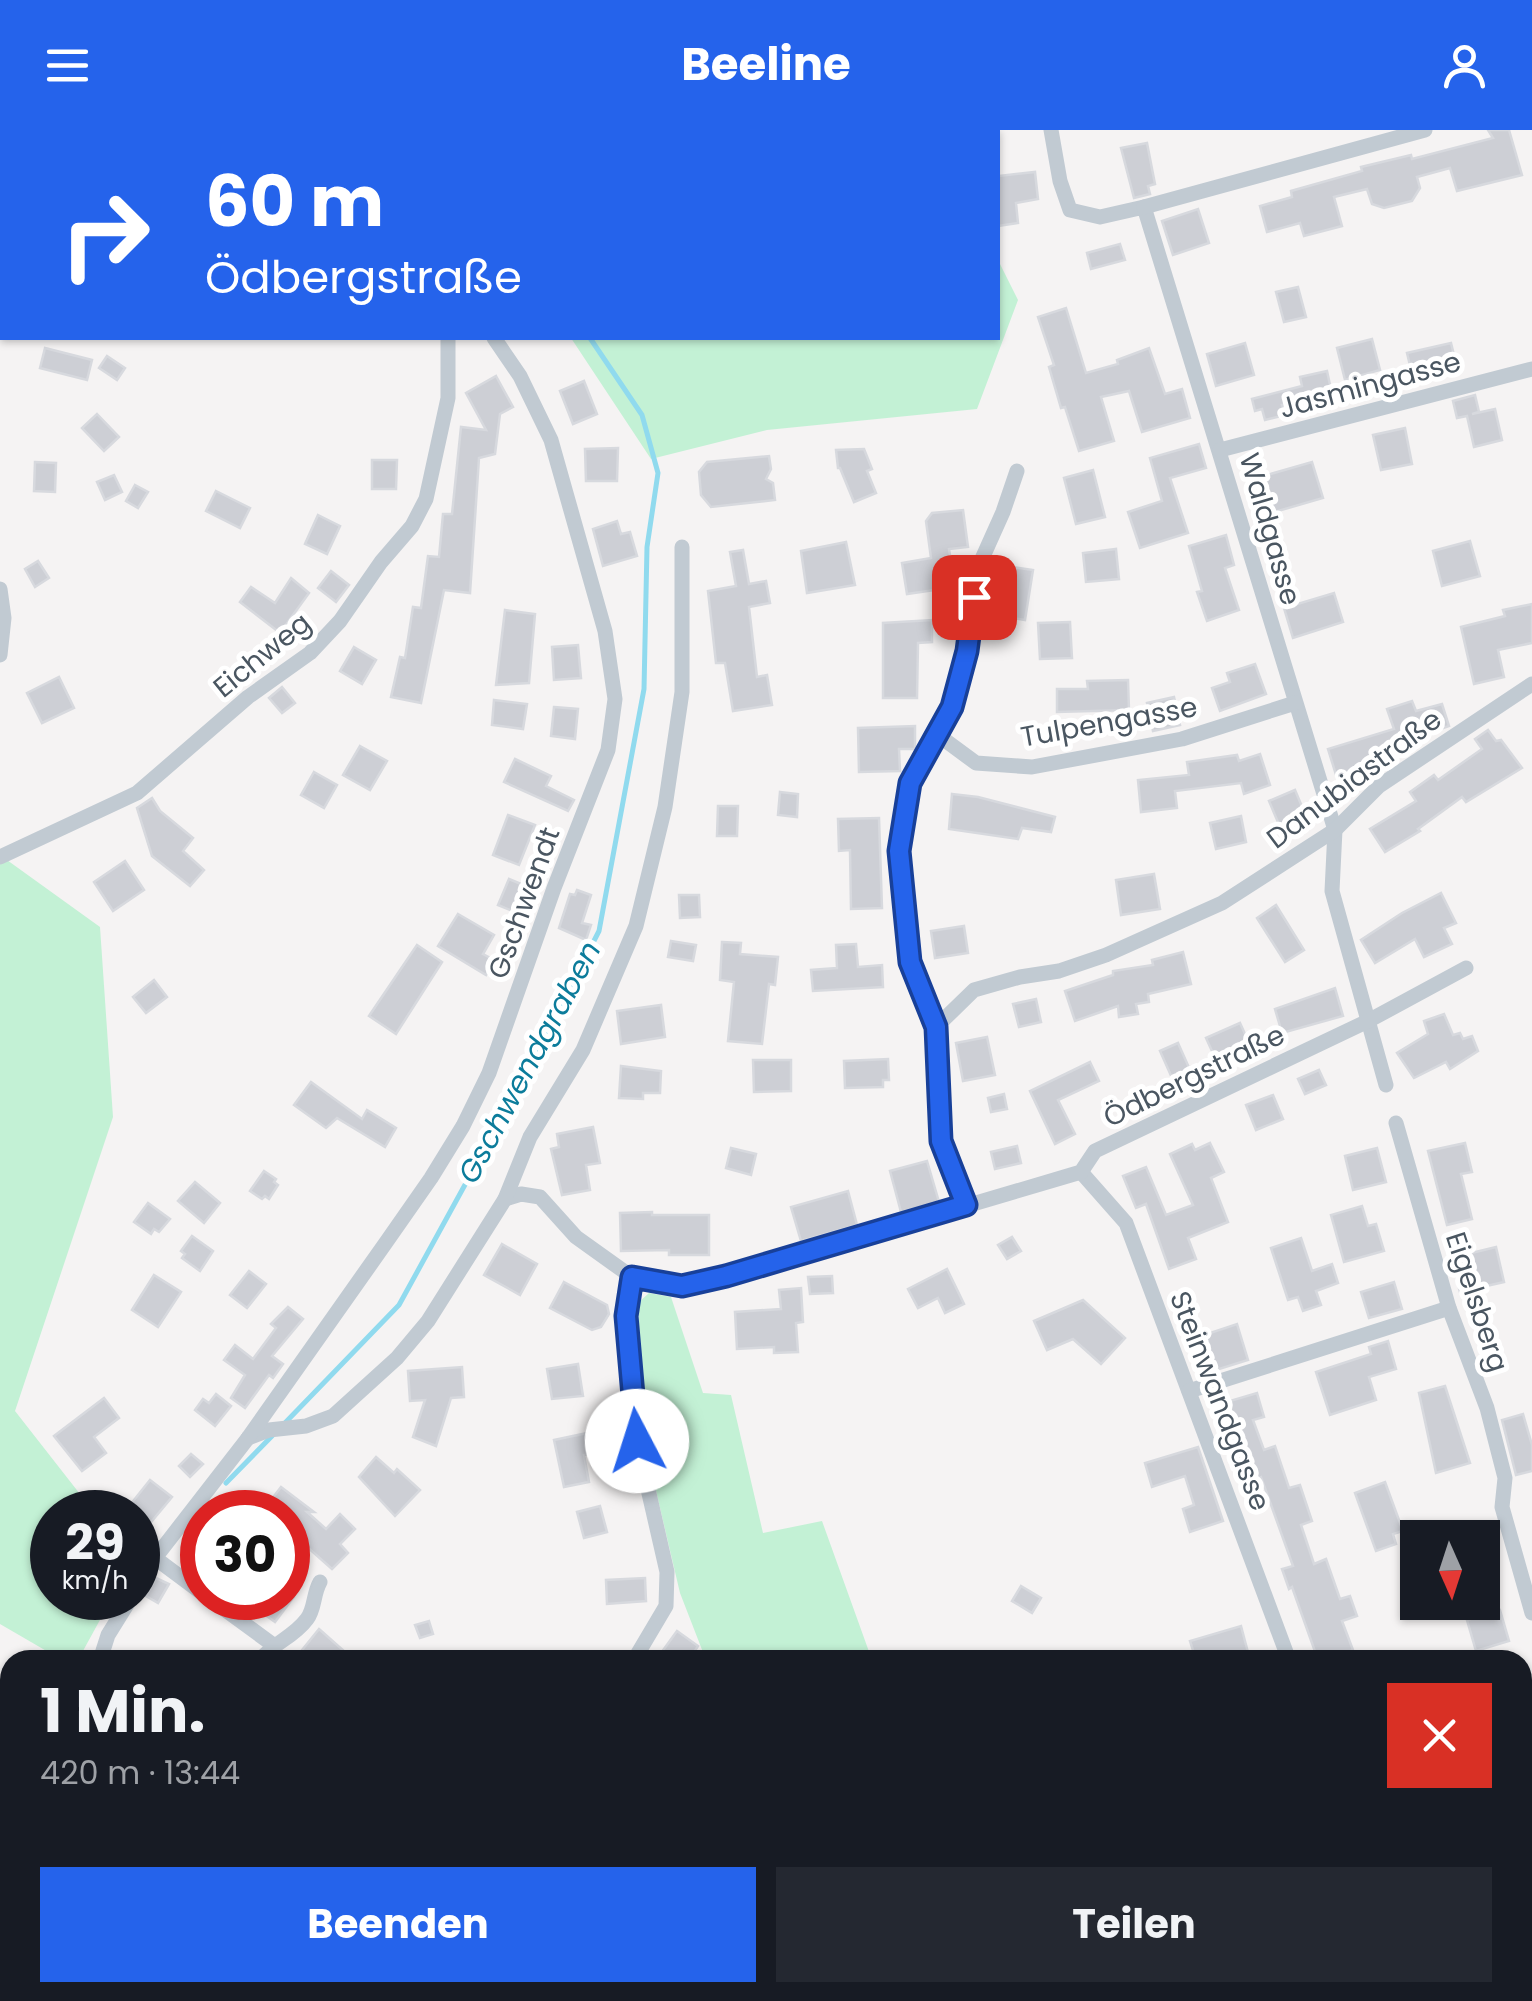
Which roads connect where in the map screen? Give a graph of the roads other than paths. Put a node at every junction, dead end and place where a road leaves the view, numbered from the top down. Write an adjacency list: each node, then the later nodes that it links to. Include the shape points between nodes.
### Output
1 (1051, 130): 3 (street, via 1070,210 1100,216)
2 (1425, 130): 3 (street)
3 (1144, 207): 7 (street, Waldgasse)
4 (448, 340): 16 (street, Eichweg, via 448,398 426,499 340,620 310,653 136,793)
5 (495, 340): 28 (street, Gschwendt, via 551,440 596,601 614,677 608,750 478,1098 432,1178)
6 (1532, 368): 7 (street, Jasmingasse)
7 (1220, 450): 13 (street, Waldgasse)
8 (1016, 471): 14 (street, via 977,570 967,651)
9 (682, 548): 23 (street, via 682,692 666,807 636,926 583,1050 530,1137)
10 (0, 589): 11 (street)
11 (0, 655)
12 (1532, 684): 15 (street, Danubiastraße, via 1379,786)
13 (1295, 703): 14 (street, Tulpengasse, via 1182,738 1032,766 976,764); 15 (street, Waldgasse)
14 (938, 735): 19 (street, via 910,783 899,851 910,962)
15 (1335, 830): 18 (street, Waldgasse, via 1332,891); 19 (street, Danubiastraße, via 1222,902 1106,955 974,990)
16 (0, 857)
17 (1466, 968): 18 (street, Ödbergstraße)
18 (1368, 1021): 20 (street); 22 (street, Ödbergstraße, via 1095,1151)
19 (936, 1027): 24 (street, via 941,1141)
20 (1386, 1085)
21 (1396, 1123): 26 (street, Eigelsberg)
22 (1081, 1172): 24 (street, Ödbergstraße); 27 (street, Steinwandgasse, via 1126,1223)
23 (505, 1199): 25 (street, Ödbergstraße, via 540,1196 576,1237); 28 (street, via 397,1358 334,1416)
24 (966, 1205): 25 (street, Ödbergstraße, via 682,1286)
25 (632, 1277): 37 (street, via 626,1316 637,1441 668,1572 666,1606)
26 (1448, 1308): 27 (street); 31 (street, Eigelsberg, via 1486,1408 1505,1478 1502,1507)
27 (1190, 1391): 38 (street, Steinwandgasse)
28 (248, 1438): 29 (street, Gschwendt)
29 (160, 1552)
30 (320, 1582): 34 (street, via 312,1615 288,1640)
31 (1532, 1614)
32 (117, 1620): 35 (street)
33 (240, 1620): 34 (street)
34 (272, 1644): 36 (street)
35 (103, 1650)
36 (268, 1650)
37 (640, 1650)
38 (1286, 1650)

